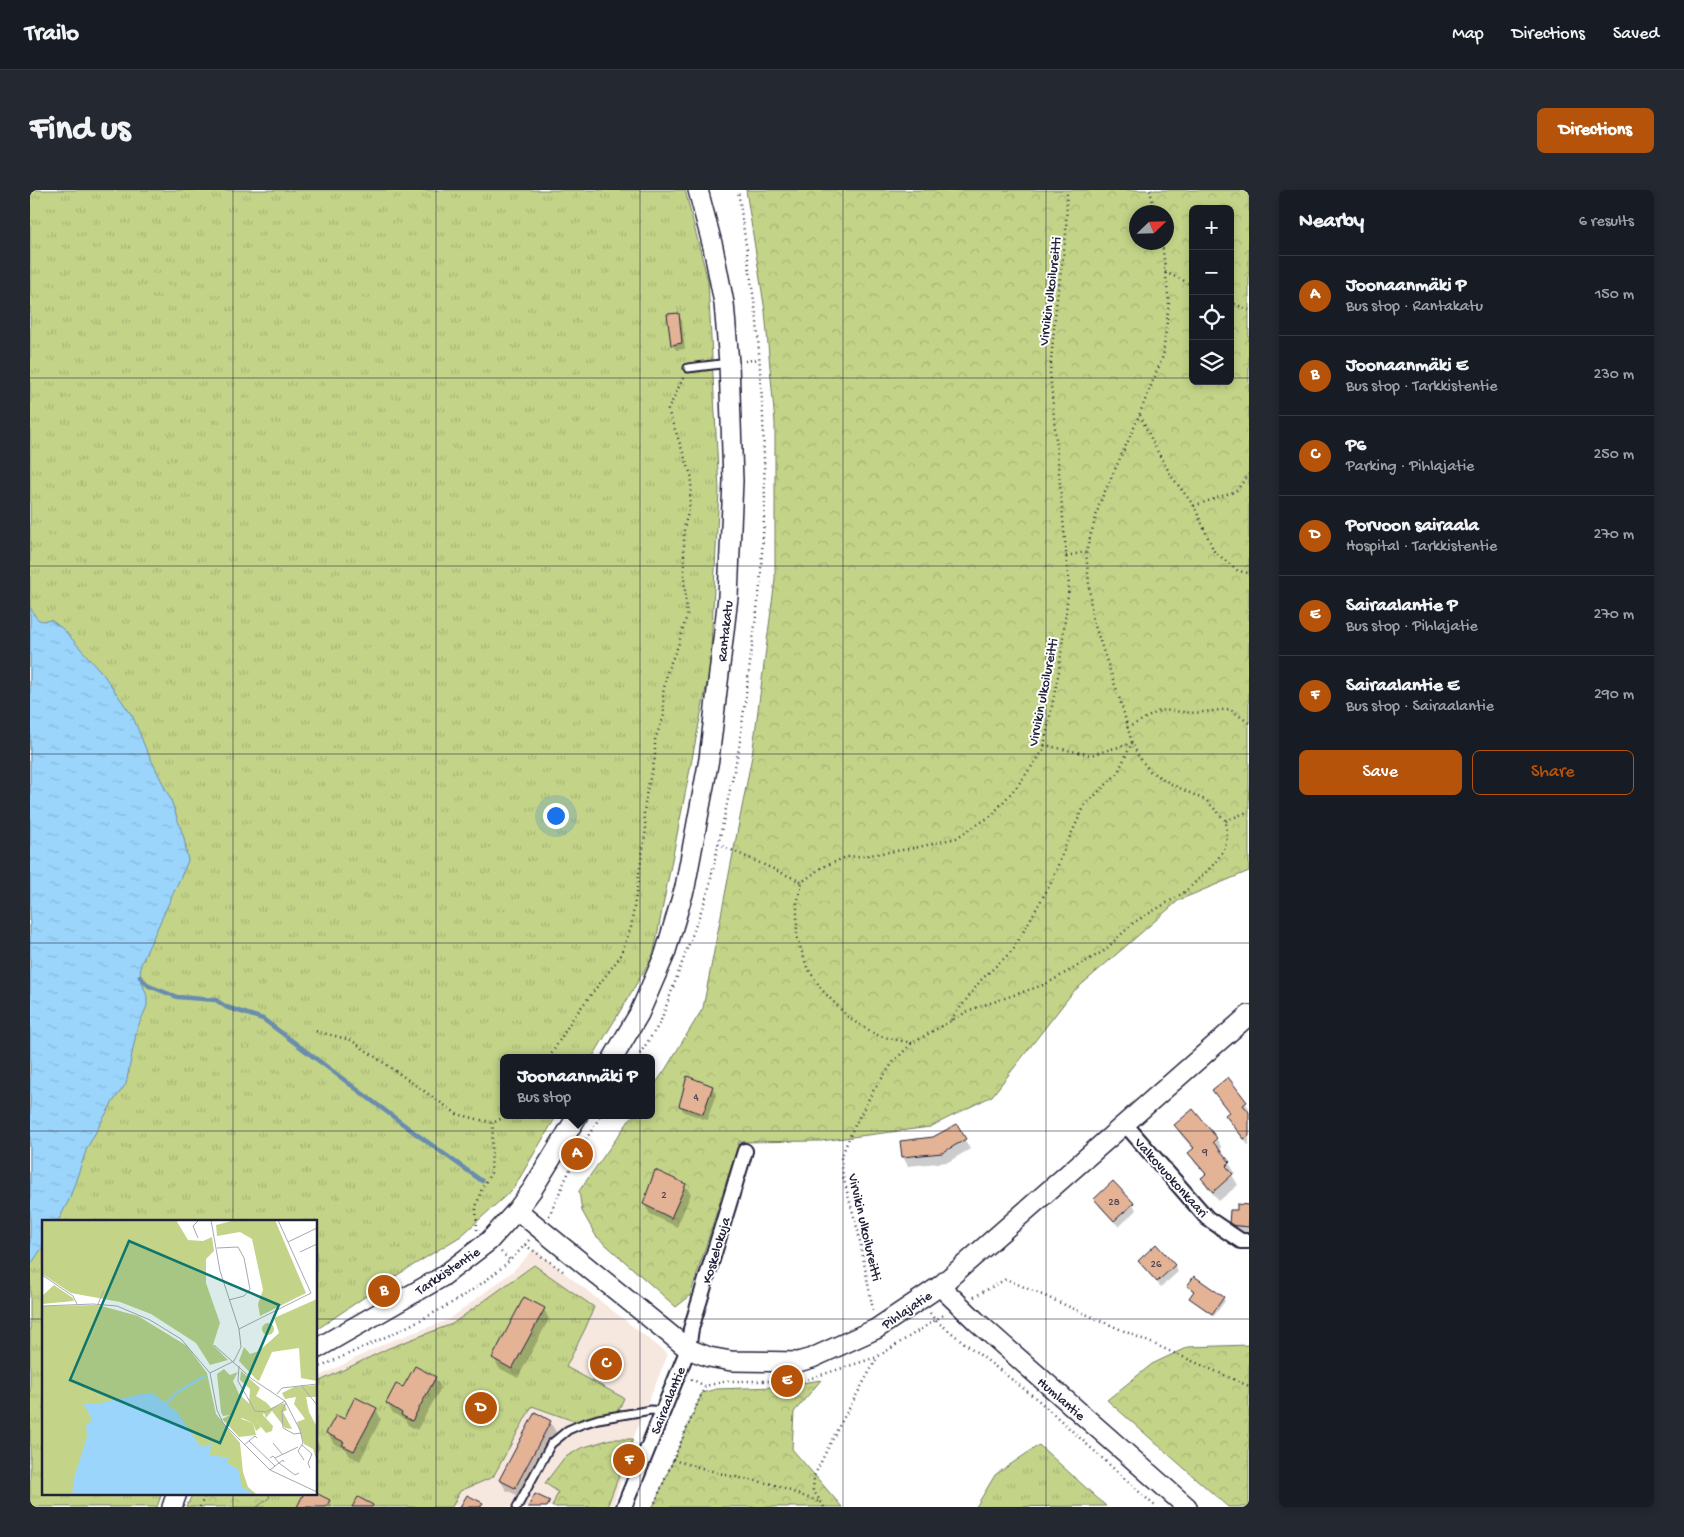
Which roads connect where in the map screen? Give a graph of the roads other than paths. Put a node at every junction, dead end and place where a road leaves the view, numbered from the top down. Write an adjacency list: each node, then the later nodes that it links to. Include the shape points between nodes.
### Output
1 (698, 190): 2 (street, Rantakatu, via 724,303)
2 (729, 363): 3 (lane); 5 (street, Rantakatu, via 733,481 729,578 709,759 685,887 665,954 639,1014)
3 (688, 368)
4 (1249, 1015): 7 (street, Pihlajatie)
5 (615, 1054)
6 (576, 1119): 9 (street)
7 (1124, 1123): 10 (street, Valkovuokonkaari, via 1208,1218 1241,1241); 11 (street, Pihlajatie)
8 (745, 1151): 13 (street, Koskelokuja, via 691,1329)
9 (517, 1210): 12 (street, Tarkkistentie, via 489,1241 454,1268); 13 (street, Pihlajatie)
10 (1249, 1241)
11 (940, 1286): 13 (street, Pihlajatie, via 866,1335 798,1362 731,1361); 19 (street, Humlantie, via 1041,1380)
12 (318, 1348)
13 (688, 1349): 14 (street, Sairaalantie)
14 (664, 1410): 17 (lane, via 598,1419 568,1430 550,1444); 18 (street, Sairaalantie)
15 (177, 1494): 16 (street)
16 (172, 1507)
17 (517, 1507)
18 (624, 1507)
19 (1187, 1507)

